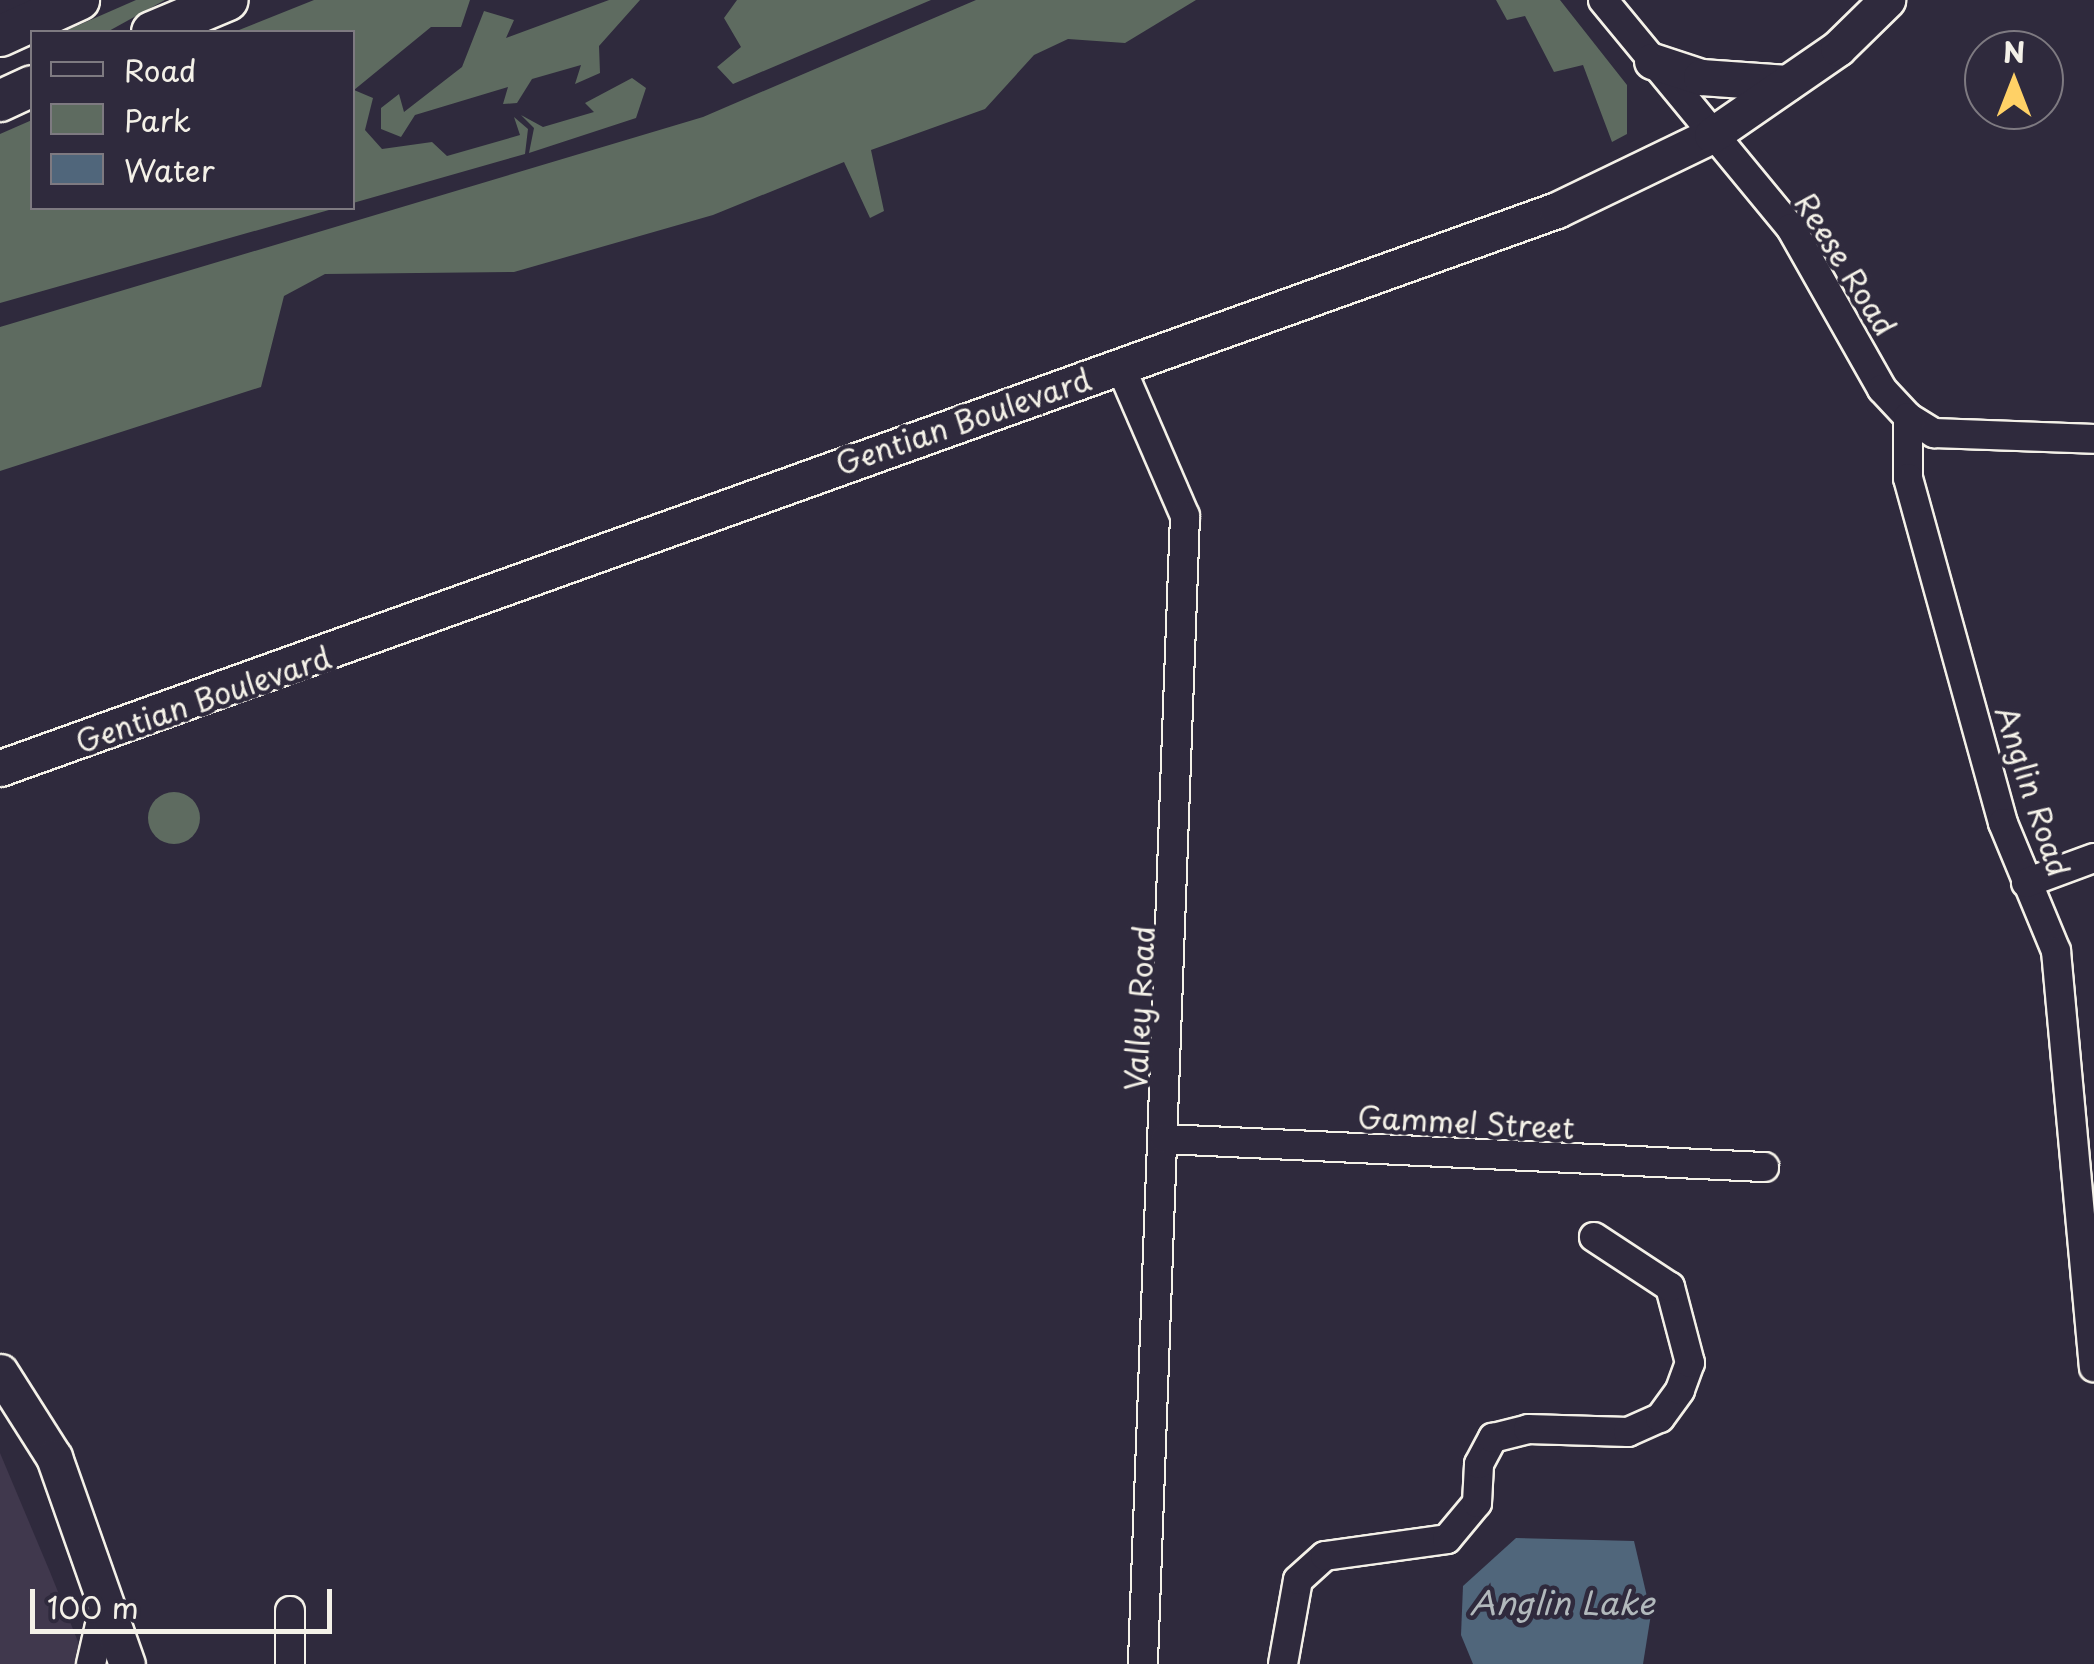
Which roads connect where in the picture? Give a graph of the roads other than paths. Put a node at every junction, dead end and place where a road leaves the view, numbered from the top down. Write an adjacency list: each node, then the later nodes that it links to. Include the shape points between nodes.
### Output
1 (33, 0): 6 (street)
2 (80, 0): 8 (highway)
3 (228, 0): 7 (highway)
4 (1602, 0): 9 (street, Reese Road)
5 (1887, 0): 10 (main road, Gentian Boulevard)
6 (0, 14)
7 (157, 30)
8 (0, 36)
9 (1652, 61): 10 (main road, via 1701,77); 13 (street, Reese Road)
10 (1787, 83): 13 (main road, Gentian Boulevard)
11 (30, 87): 12 (highway)
12 (0, 100)
13 (1712, 136): 14 (main road, Gentian Boulevard, via 1557,210); 15 (street, Reese Road, via 1791,228 1882,389)
14 (1121, 368): 17 (main road, Gentian Boulevard, via 903,438 247,687); 20 (street, Valley Road, via 1185,516)
15 (1908, 417): 16 (street, Reese Road, via 1934,434); 19 (street, Anglin Road, via 1908,478)
16 (2094, 439)
17 (0, 768)
18 (2094, 858): 19 (street)
19 (2026, 883): 22 (street, Anglin Road, via 2056,951)
20 (1165, 1138): 21 (street, Gammel Street); 31 (street, Valley Road)
21 (1764, 1167)
22 (2086, 1178): 24 (street, Anglin Road)
23 (1594, 1237): 32 (street, via 1670,1287 1690,1363 1660,1418 1628,1432 1528,1428 1493,1438 1479,1464 1477,1503 1448,1539 1326,1556 1298,1580)
24 (2094, 1367)
25 (0, 1372): 26 (main road, via 54,1457)
26 (105, 1603): 28 (street); 29 (main road)
27 (290, 1611): 30 (street)
28 (91, 1664)
29 (126, 1664)
30 (290, 1664)
31 (1143, 1664)
32 (1283, 1664)

